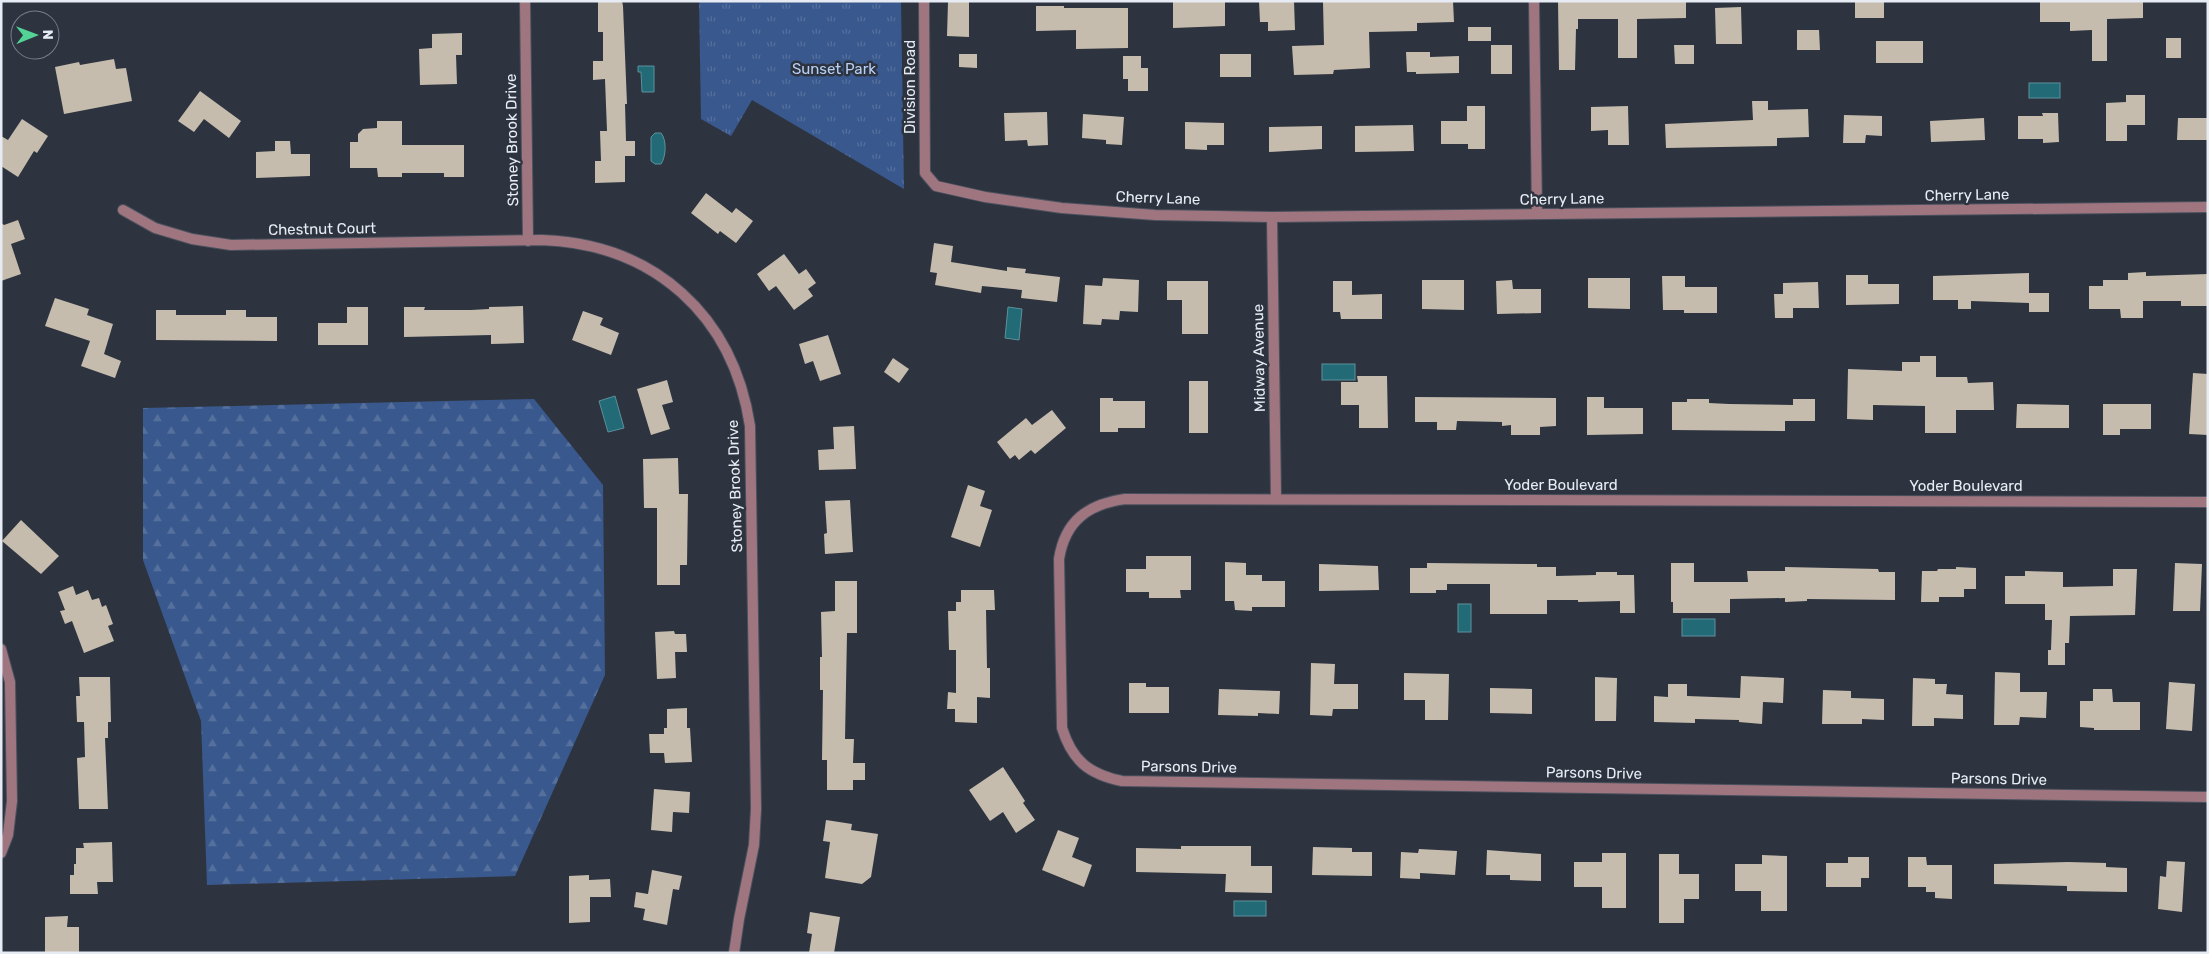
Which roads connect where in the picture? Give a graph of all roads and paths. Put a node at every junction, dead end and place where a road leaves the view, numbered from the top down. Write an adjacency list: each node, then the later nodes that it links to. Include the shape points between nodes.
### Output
1 (525, 1): 9 (street, Stoney Brook Drive)
2 (924, 1): 4 (street, Division Road)
3 (1534, 1): 7 (street)
4 (925, 173): 8 (street, Cherry Lane, via 936,186 1062,208)
5 (2208, 207): 7 (street, Cherry Lane)
6 (124, 210): 9 (street, Chestnut Court, via 155,228 192,239 231,245)
7 (1537, 214): 8 (street, Cherry Lane)
8 (1272, 217): 10 (street, Midway Avenue)
9 (528, 241): 16 (street, Stoney Brook Drive, via 577,243 612,252 645,266 675,287 700,312 721,341 737,373 750,426 756,809 754,846)
10 (1276, 499): 11 (street, Yoder Boulevard); 13 (street, Yoder Boulevard, via 1125,499 1108,501 1078,518 1068,532 1059,559)
11 (2208, 502)
12 (1, 648): 15 (street, via 10,682 12,801 8,835)
13 (1060, 672): 14 (street, Parsons Drive, via 1060,716 1067,744 1076,758 1090,770 1122,781)
14 (2208, 797)
15 (1, 853)
16 (734, 953)

